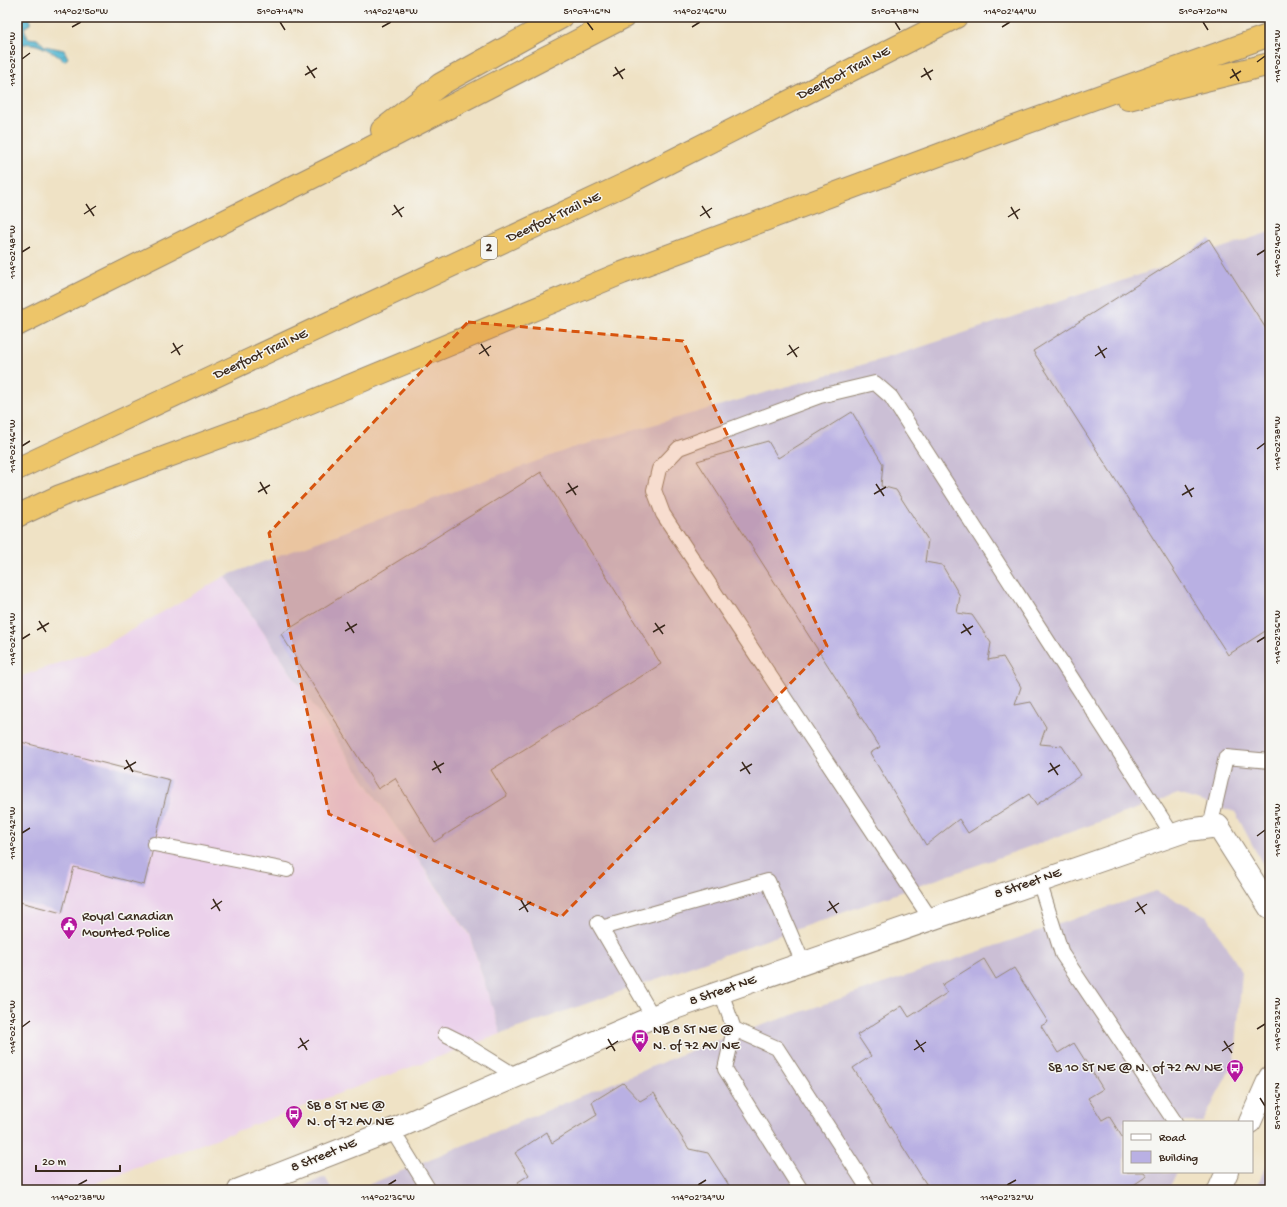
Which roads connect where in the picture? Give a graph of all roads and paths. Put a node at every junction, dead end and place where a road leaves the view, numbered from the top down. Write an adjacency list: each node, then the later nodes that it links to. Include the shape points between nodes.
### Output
1 (562, 17): 7 (highway, via 441,84)
2 (624, 17): 7 (highway)
3 (956, 17): 9 (highway, Deerfoot Trail NE / 2, via 634,180)
4 (1270, 35): 6 (highway)
5 (1270, 64): 6 (highway)
6 (1006, 130): 10 (highway, via 622,273 272,418 60,496)
7 (341, 163): 8 (highway)
8 (17, 325)
9 (17, 469)
10 (17, 516)
11 (1270, 761): 12 (lane, via 1226,757)
12 (1214, 827): 13 (street, 8 Street NE); 17 (street)
13 (1172, 834): 16 (street, 8 Street NE); 18 (lane, via 891,398 875,383 820,396 679,448 659,469 654,490 663,514)
14 (154, 844): 15 (lane)
15 (287, 870)
16 (1039, 881): 18 (street, 8 Street NE); 26 (lane, via 1062,954)
17 (1270, 908)
18 (930, 918): 19 (street, 8 Street NE)
19 (803, 963): 20 (street, 8 Street NE); 21 (lane, via 768,881 599,925)
20 (721, 992): 21 (street, 8 Street NE); 22 (lane)
21 (653, 1017): 24 (street, 8 Street NE)
22 (734, 1029): 32 (lane, via 725,1069); 33 (lane, via 777,1048)
23 (445, 1034): 24 (lane)
24 (516, 1076): 28 (street, 8 Street NE)
25 (1270, 1077): 27 (street)
26 (1174, 1121)
27 (1250, 1121)
28 (392, 1130): 30 (street, 8 Street NE); 31 (lane)
29 (1227, 1173): 34 (street)
30 (239, 1190)
31 (429, 1190)
32 (801, 1190)
33 (869, 1190)
34 (1219, 1190)

